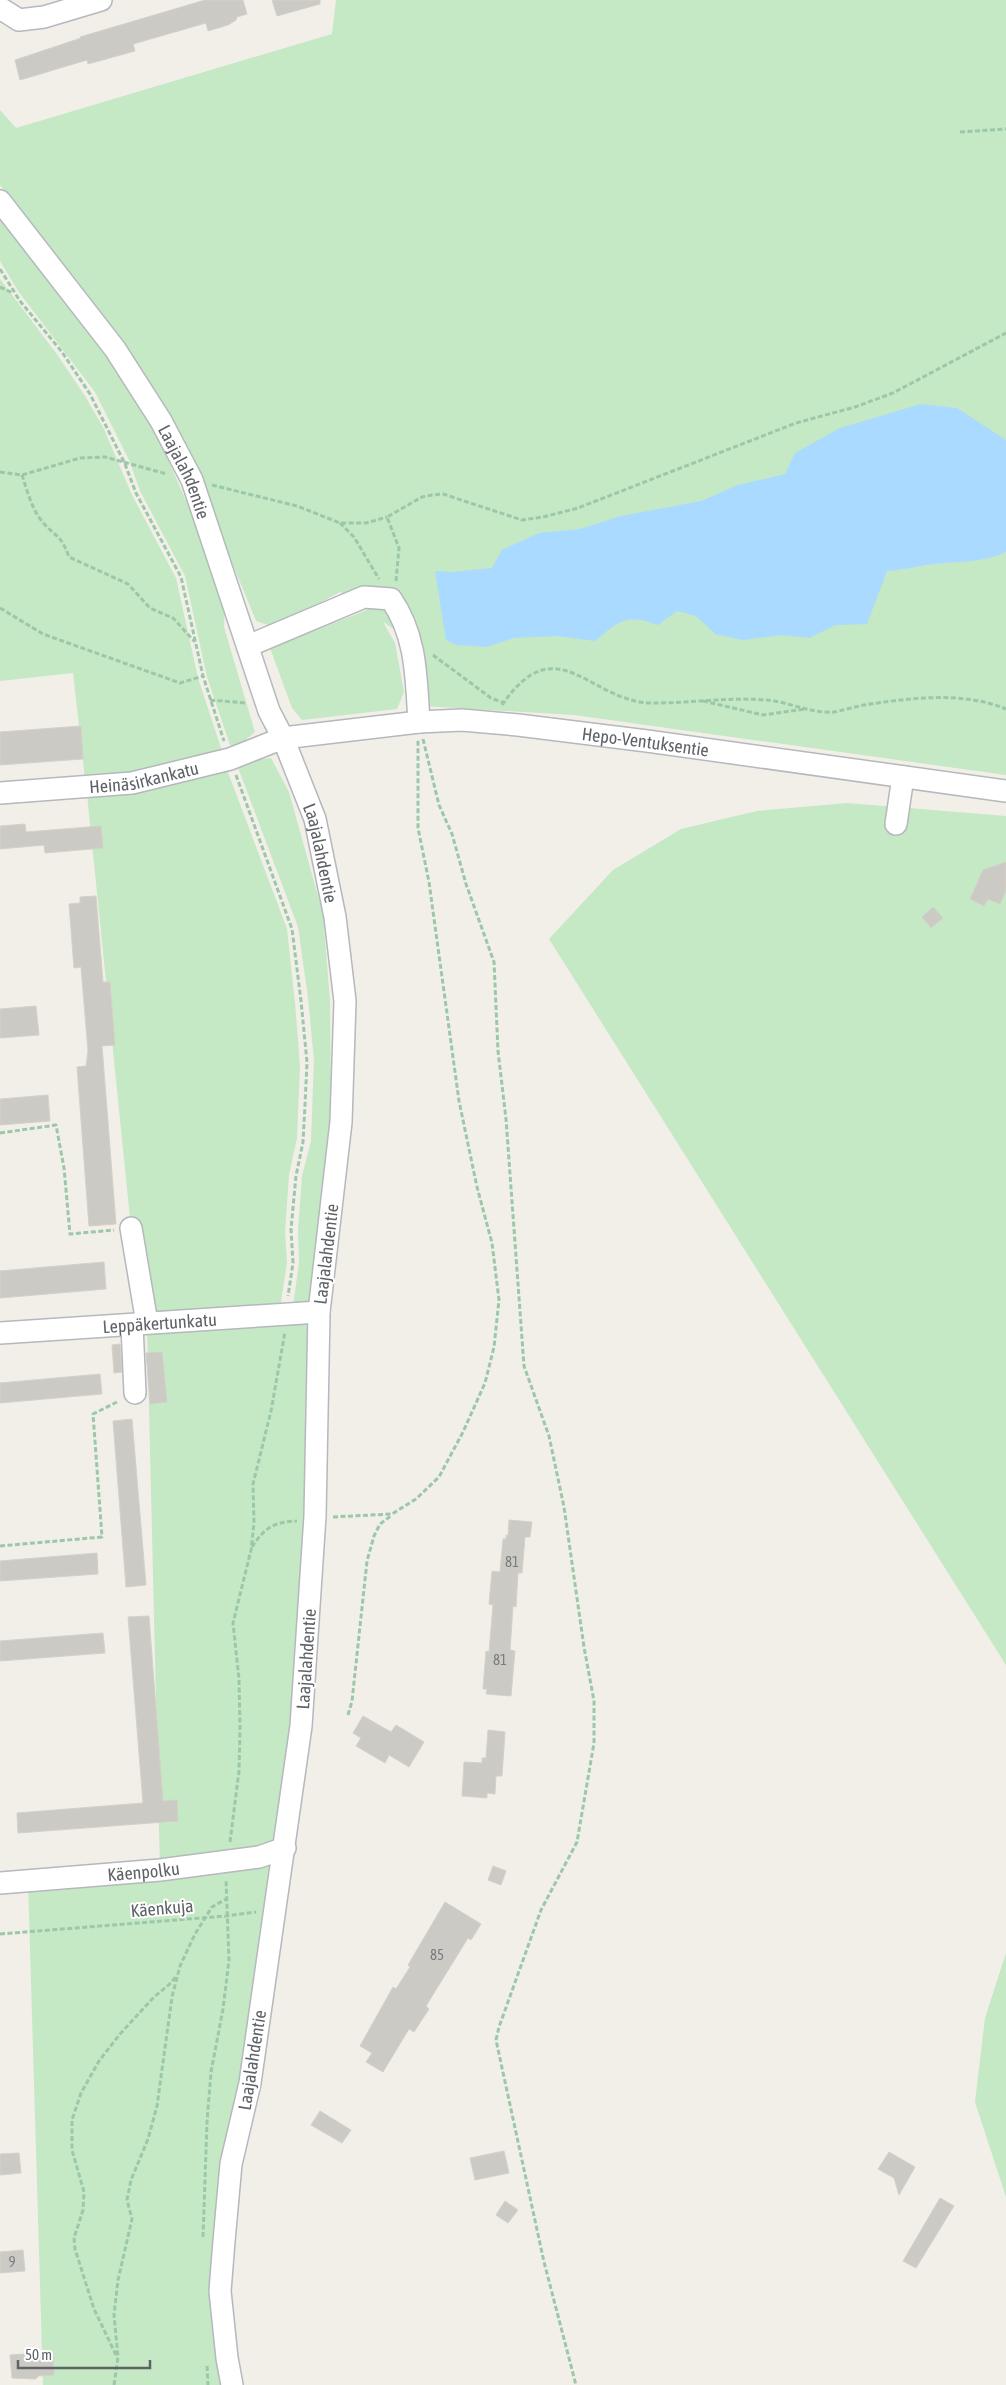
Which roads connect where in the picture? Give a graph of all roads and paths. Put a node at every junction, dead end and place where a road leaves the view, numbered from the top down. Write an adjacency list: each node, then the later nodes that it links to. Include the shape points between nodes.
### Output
1 (101, 0): 2 (street, via 44,17 19,20)
2 (0, 8)
3 (1006, 129): 4 (path)
4 (960, 132)
5 (0, 202): 13 (street, Laajalahdentie, via 115,349 161,421)
6 (0, 269): 8 (path)
7 (0, 287): 8 (path)
8 (15, 293): 10 (path, via 62,352 90,394)
9 (1006, 333): 14 (path, via 894,393 855,408 796,423 578,508 522,520 468,501 432,494)
10 (125, 464): 12 (path, via 105,457 80,458); 13 (path); 18 (path, via 136,493 181,577)
11 (0, 472): 12 (path)
12 (22, 475): 18 (path, via 41,520 63,540 69,557 128,584 150,608 173,618)
13 (192, 480): 15 (path, via 297,506); 19 (street, Laajalahdentie)
14 (388, 517): 15 (path, via 366,523); 16 (path, via 399,548 398,576)
15 (340, 523): 16 (path, via 354,537)
16 (391, 599): 19 (street, via 364,597); 28 (street, via 403,617 414,655)
17 (0, 608): 21 (path, via 43,634 172,681 180,683)
18 (196, 642): 21 (path)
19 (248, 646): 27 (street, Laajalahdentie)
20 (429, 651): 24 (path, via 481,691)
21 (203, 676): 22 (path)
22 (210, 700): 27 (path, via 246,703); 31 (path)
23 (698, 700): 24 (path, via 653,703 622,699 592,681 564,670 536,670 516,685); 25 (path, via 769,700); 25 (path, via 763,715)
24 (504, 703): 29 (path)
25 (808, 708): 26 (path, via 834,712 911,699 959,698)
26 (1006, 709)
27 (269, 711): 30 (street, Laajalahdentie)
28 (419, 722): 29 (street, Hepo-Ventuksentie); 30 (street, Hepo-Ventuksentie); 43 (path, via 418,828 459,1101 492,1243 499,1300 494,1347 485,1382 463,1432 439,1477 416,1499); 63 (path, via 439,804 494,962 497,1042 506,1119 524,1366 549,1436 564,1507 594,1701 594,1743 577,1842 538,1919 496,2040 544,2262)
29 (491, 722): 32 (street, Hepo-Ventuksentie)
30 (283, 738): 31 (street, Heinäsirkankatu); 38 (street, Laajalahdentie, via 315,820 335,917 345,1001 341,1122)
31 (230, 758): 34 (street, Heinäsirkankatu, via 132,783); 39 (path, via 292,929 301,1001 307,1062 303,1142 291,1229 293,1262)
32 (902, 777): 33 (street, Hepo-Ventuksentie); 35 (street)
33 (1006, 791)
34 (0, 793)
35 (896, 824)
36 (0, 1133): 37 (path, via 56,1125 70,1234)
37 (131, 1228): 40 (street)
38 (319, 1312): 39 (street, Leppäkertunkatu); 44 (street, Laajalahdentie)
39 (287, 1313): 40 (street, Leppäkertunkatu); 46 (path, via 277,1384 253,1484)
40 (139, 1324): 41 (street, Leppäkertunkatu); 42 (street)
41 (0, 1333)
42 (135, 1393): 45 (path, via 93,1414 102,1537)
43 (392, 1514): 44 (path, via 346,1518); 47 (path, via 380,1524 366,1560)
44 (315, 1516): 46 (path, via 280,1522 261,1533); 48 (street, Laajalahdentie, via 302,1726)
45 (0, 1546)
46 (251, 1550): 49 (path, via 232,1622 239,1679 239,1754 235,1814)
47 (348, 1715)
48 (284, 1848): 49 (street, Käenpolku, via 259,1857); 52 (street, Laajalahdentie)
49 (226, 1860): 50 (street, Käenpolku, via 160,1870); 51 (path)
50 (0, 1883)
51 (226, 1898): 53 (path); 54 (path, via 212,1908)
52 (274, 1909): 53 (path, Käenkuja); 62 (street, Laajalahdentie, via 250,2083 231,2164 224,2240 220,2290)
53 (226, 1916): 54 (path, Käenkuja); 57 (path, via 229,1960 206,2122)
54 (207, 1918): 55 (path, Käenkuja); 56 (path, via 195,1934)
55 (0, 1934)
56 (178, 1972): 59 (path, via 157,2106 127,2200 132,2219 118,2280 114,2315); 59 (path, via 172,1983 144,2008 99,2061 81,2093 72,2120 72,2150 84,2192 83,2210 74,2238 75,2250 94,2309)
57 (203, 2244)
58 (207, 2356): 61 (path)
59 (118, 2358): 60 (path)
60 (114, 2385)
61 (208, 2385)
62 (232, 2385)
63 (576, 2385)

